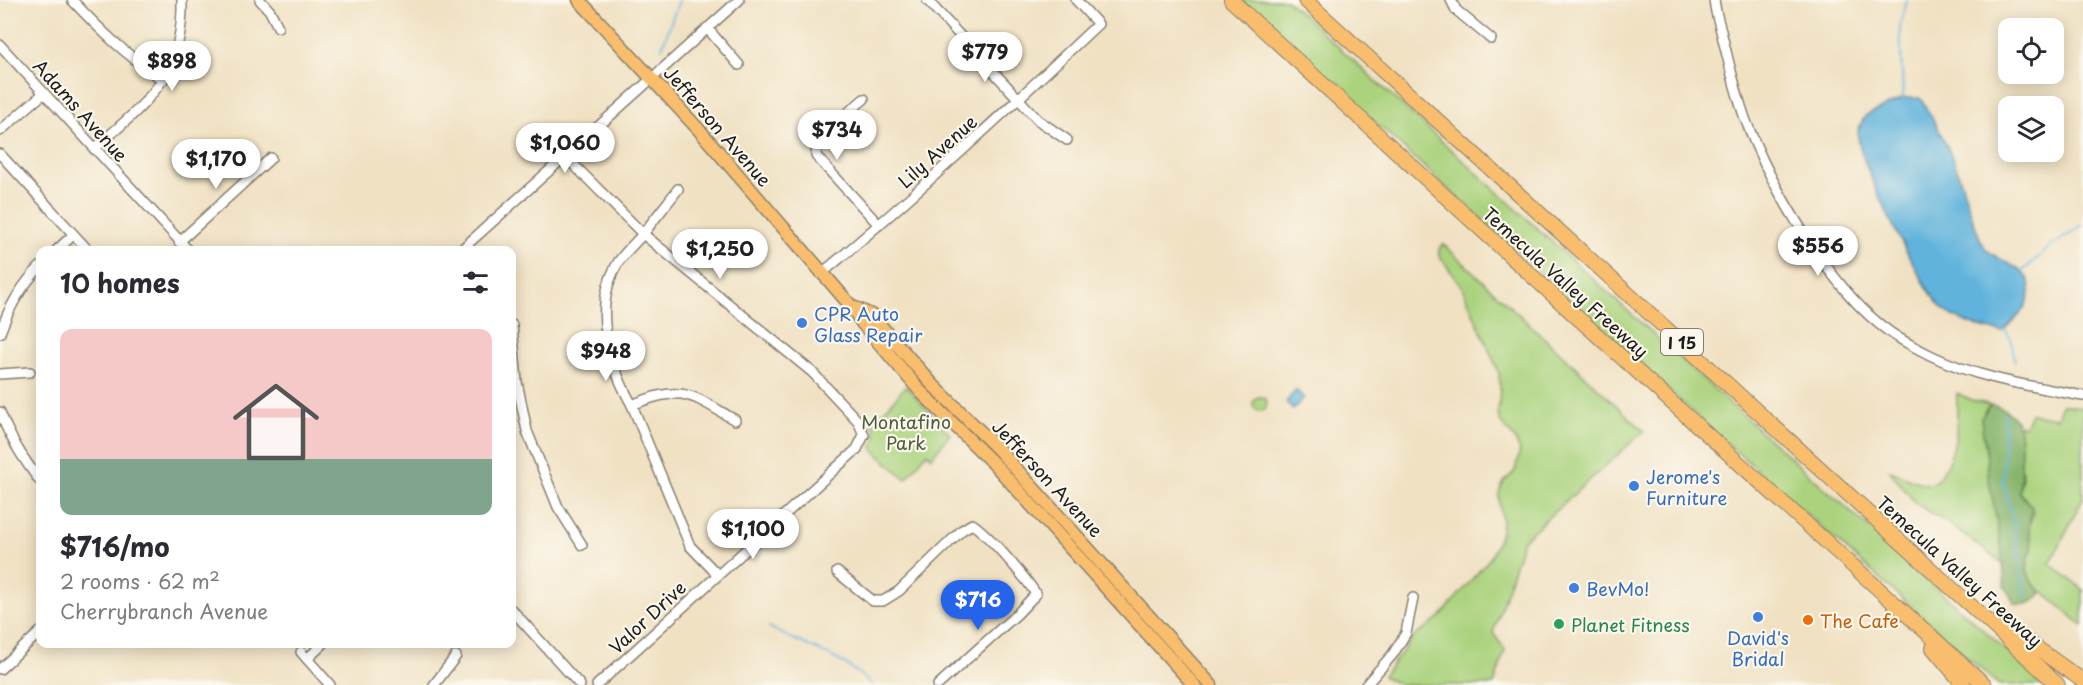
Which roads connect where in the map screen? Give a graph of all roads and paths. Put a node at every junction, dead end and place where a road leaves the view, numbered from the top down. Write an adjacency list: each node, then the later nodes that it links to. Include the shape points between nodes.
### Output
1 (72, 0): 18 (street, via 110,40)
2 (183, 0): 18 (street, via 181,36)
3 (260, 0): 12 (street)
4 (579, 0): 17 (main road, Jefferson Avenue)
5 (739, 0): 13 (street)
6 (927, 0): 21 (street)
7 (1076, 0): 21 (street, Lily Avenue, via 1098,24)
8 (1231, 0): 56 (highway, Temecula Valley Freeway)
9 (1305, 0): 54 (highway, Temecula Valley Freeway / I 15)
10 (1451, 0): 14 (street, via 1456,10)
11 (1714, 0): 44 (street, via 1745,118 1760,155 1821,259 1851,297 1887,330 1931,355 1980,375)
12 (278, 27)
13 (707, 28): 16 (street); 17 (street)
14 (1491, 39)
15 (0, 45): 19 (street, Adams Avenue)
16 (739, 65)
17 (652, 78): 26 (street); 38 (main road, Jefferson Avenue)
18 (163, 80): 24 (street, via 142,106)
19 (43, 94): 22 (street); 24 (street, Adams Avenue)
20 (864, 99): 29 (street, via 817,139 816,156)
21 (1018, 99): 23 (street, via 1038,120); 29 (street, Lily Avenue)
22 (0, 131)
23 (1067, 140)
24 (94, 149): 32 (street, Adams Avenue)
25 (0, 154): 31 (street)
26 (565, 156): 30 (street); 36 (street)
27 (271, 158): 32 (street)
28 (678, 189): 30 (street)
29 (879, 225): 38 (street, Lily Avenue)
30 (643, 234): 45 (street, via 620,261 608,287 604,315 608,350); 53 (street, Valor Drive, via 791,353 858,421 864,435 857,449)
31 (73, 235): 33 (street); 34 (street)
32 (179, 242): 35 (street, Adams Avenue)
33 (61, 246)
34 (84, 246)
35 (184, 246)
36 (474, 246)
37 (36, 271): 40 (street, via 9,309)
38 (821, 274): 39 (main road, Jefferson Avenue)
39 (851, 306): 48 (main road, Jefferson Avenue, via 921,392); 51 (main road, Jefferson Avenue, via 871,315)
40 (0, 333)
41 (30, 372): 42 (street)
42 (0, 374)
43 (516, 390): 50 (street, via 527,431 558,507)
44 (2083, 396)
45 (632, 405): 47 (street, via 669,393 691,395); 53 (street, via 690,546)
46 (0, 412): 49 (street, via 8,434)
47 (735, 420)
48 (997, 467): 51 (main road, via 1017,481 1073,542); 68 (main road, Jefferson Avenue)
49 (36, 476)
50 (582, 545)
51 (1086, 546): 69 (main road, Jefferson Avenue)
52 (837, 572): 67 (street, via 873,602 883,601 899,591 962,530 972,524 983,530 1036,594)
53 (717, 574): 66 (street, Valor Drive)
54 (1947, 584): 62 (highway); 73 (highway, Temecula Valley Freeway / I 15)
55 (1413, 598): 70 (street, via 1406,633)
56 (1903, 612): 71 (highway); 72 (highway, Temecula Valley Freeway)
57 (516, 614): 65 (street)
58 (36, 636): 61 (street)
59 (316, 648): 63 (street, via 304,655)
60 (456, 656): 64 (street)
61 (0, 669)
62 (2083, 681)
63 (330, 685)
64 (434, 685)
65 (580, 685)
66 (597, 685)
67 (938, 685)
68 (1194, 685)
69 (1210, 685)
70 (1367, 685)
71 (1964, 685)
72 (1985, 685)
73 (2058, 685)

